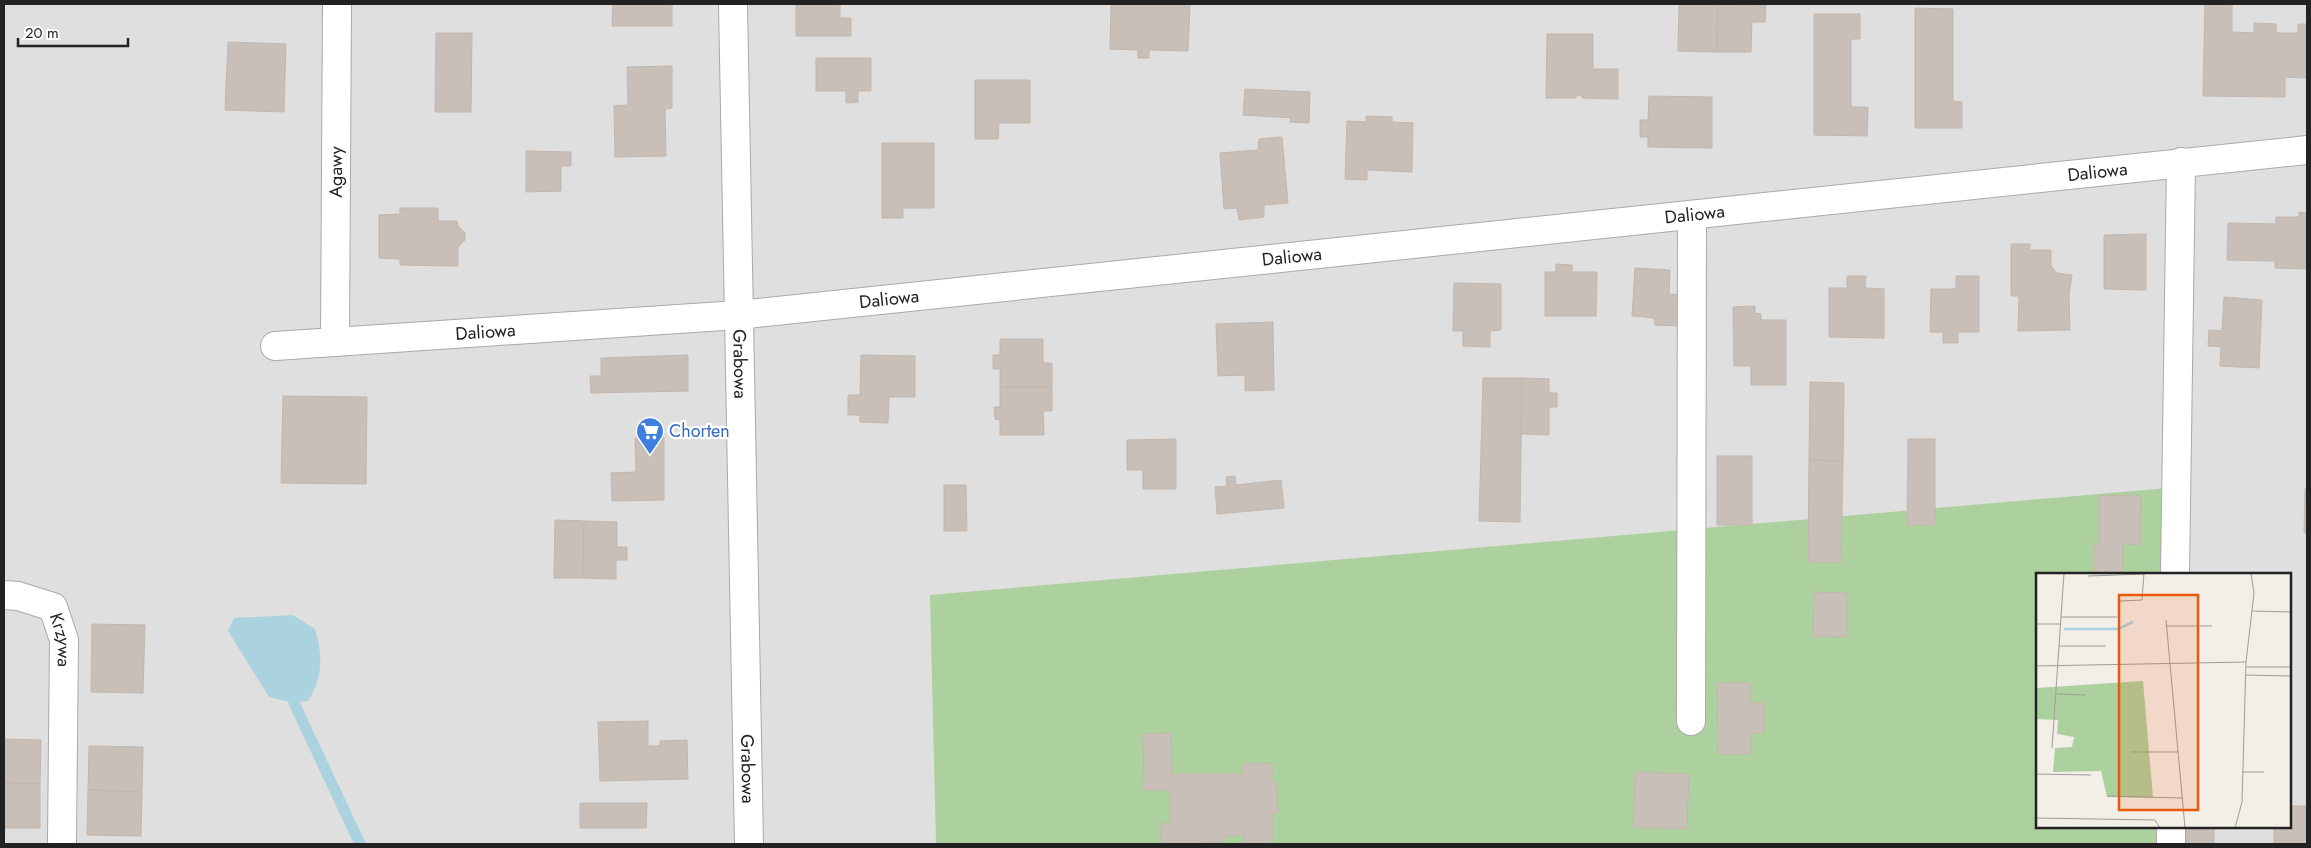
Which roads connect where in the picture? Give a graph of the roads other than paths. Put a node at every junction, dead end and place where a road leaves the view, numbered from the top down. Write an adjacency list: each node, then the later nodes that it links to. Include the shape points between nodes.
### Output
1 (337, 4): 7 (street, Agawy)
2 (733, 4): 6 (street, Grabowa)
3 (2307, 150): 4 (street, Daliowa)
4 (2181, 162): 5 (street, Daliowa); 9 (street)
5 (1692, 216): 6 (street, Daliowa); 11 (street)
6 (738, 315): 7 (street, Daliowa); 14 (street, Grabowa)
7 (335, 340): 8 (street, Daliowa)
8 (275, 346)
9 (2175, 573)
10 (4, 595): 13 (street, Krzywa, via 53,607 64,640)
11 (1690, 721)
12 (2171, 828): 15 (street)
13 (62, 841)
14 (749, 844)
15 (2171, 844)

